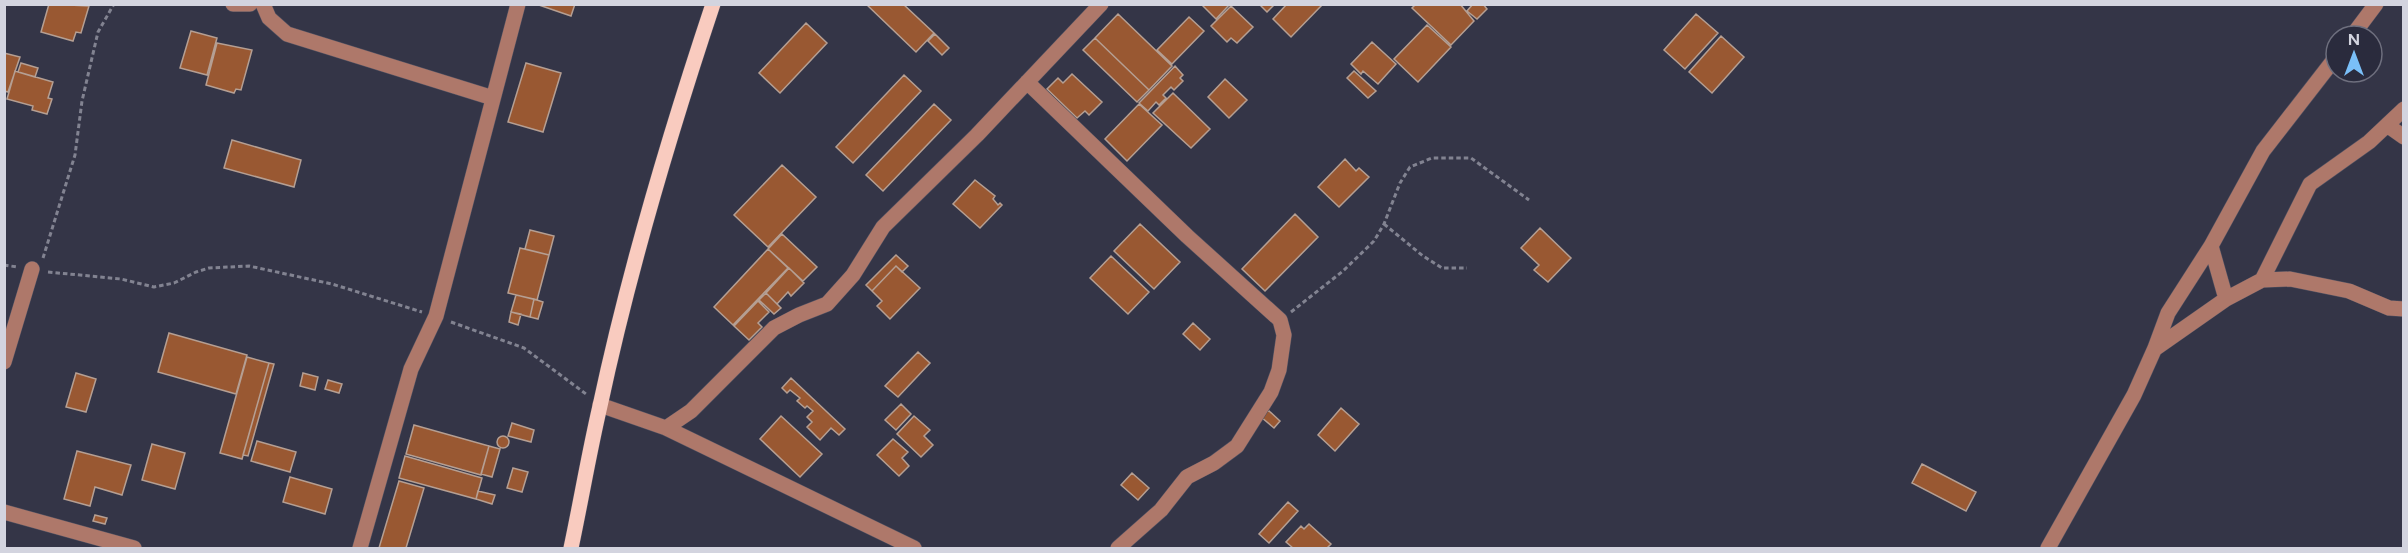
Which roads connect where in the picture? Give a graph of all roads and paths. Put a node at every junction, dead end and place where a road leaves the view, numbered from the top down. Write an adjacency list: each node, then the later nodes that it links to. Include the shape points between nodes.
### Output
1 (114, 4): 21 (path, via 98,32 82,101 75,155)
2 (233, 4): 3 (street)
3 (250, 4)
4 (263, 4): 12 (street, via 269,18 287,34)
5 (518, 4): 12 (street)
6 (713, 4): 29 (main road, via 653,197)
7 (1101, 4): 11 (street)
8 (2376, 4): 9 (street)
9 (2361, 24)
10 (2324, 72): 18 (street, via 2263,151)
11 (1027, 82): 26 (street); 30 (street, via 883,227 853,275 827,304 774,328 691,411)
12 (493, 98): 25 (street)
13 (2403, 109): 14 (street)
14 (2387, 125): 15 (street); 22 (street, via 2310,184)
15 (2403, 137)
16 (1529, 200): 17 (path, via 1471,158 1432,158 1410,167)
17 (1384, 224): 20 (path, via 1442,268); 26 (path, via 1374,241 1343,271)
18 (2211, 246): 23 (street); 27 (street, via 2168,313)
19 (4, 265): 21 (path)
20 (1467, 268)
21 (36, 270): 25 (path, via 121,279 154,287 209,268 249,266 332,284); 28 (street)
22 (2262, 280): 23 (street); 24 (street, via 2290,279 2349,291)
23 (2226, 299): 27 (street)
24 (2399, 310)
25 (436, 316): 29 (path, via 524,348); 34 (street, via 411,369)
26 (1280, 320): 37 (street, via 1284,335 1279,370 1271,392 1237,446 1186,477 1161,510)
27 (2155, 348): 38 (street, via 2134,394)
28 (4, 362)
29 (600, 405): 30 (street); 35 (main road)
30 (666, 428): 36 (street)
31 (4, 512): 32 (street)
32 (108, 545): 33 (street)
33 (134, 549)
34 (360, 549)
35 (572, 549)
36 (914, 549)
37 (1118, 549)
38 (2048, 549)

